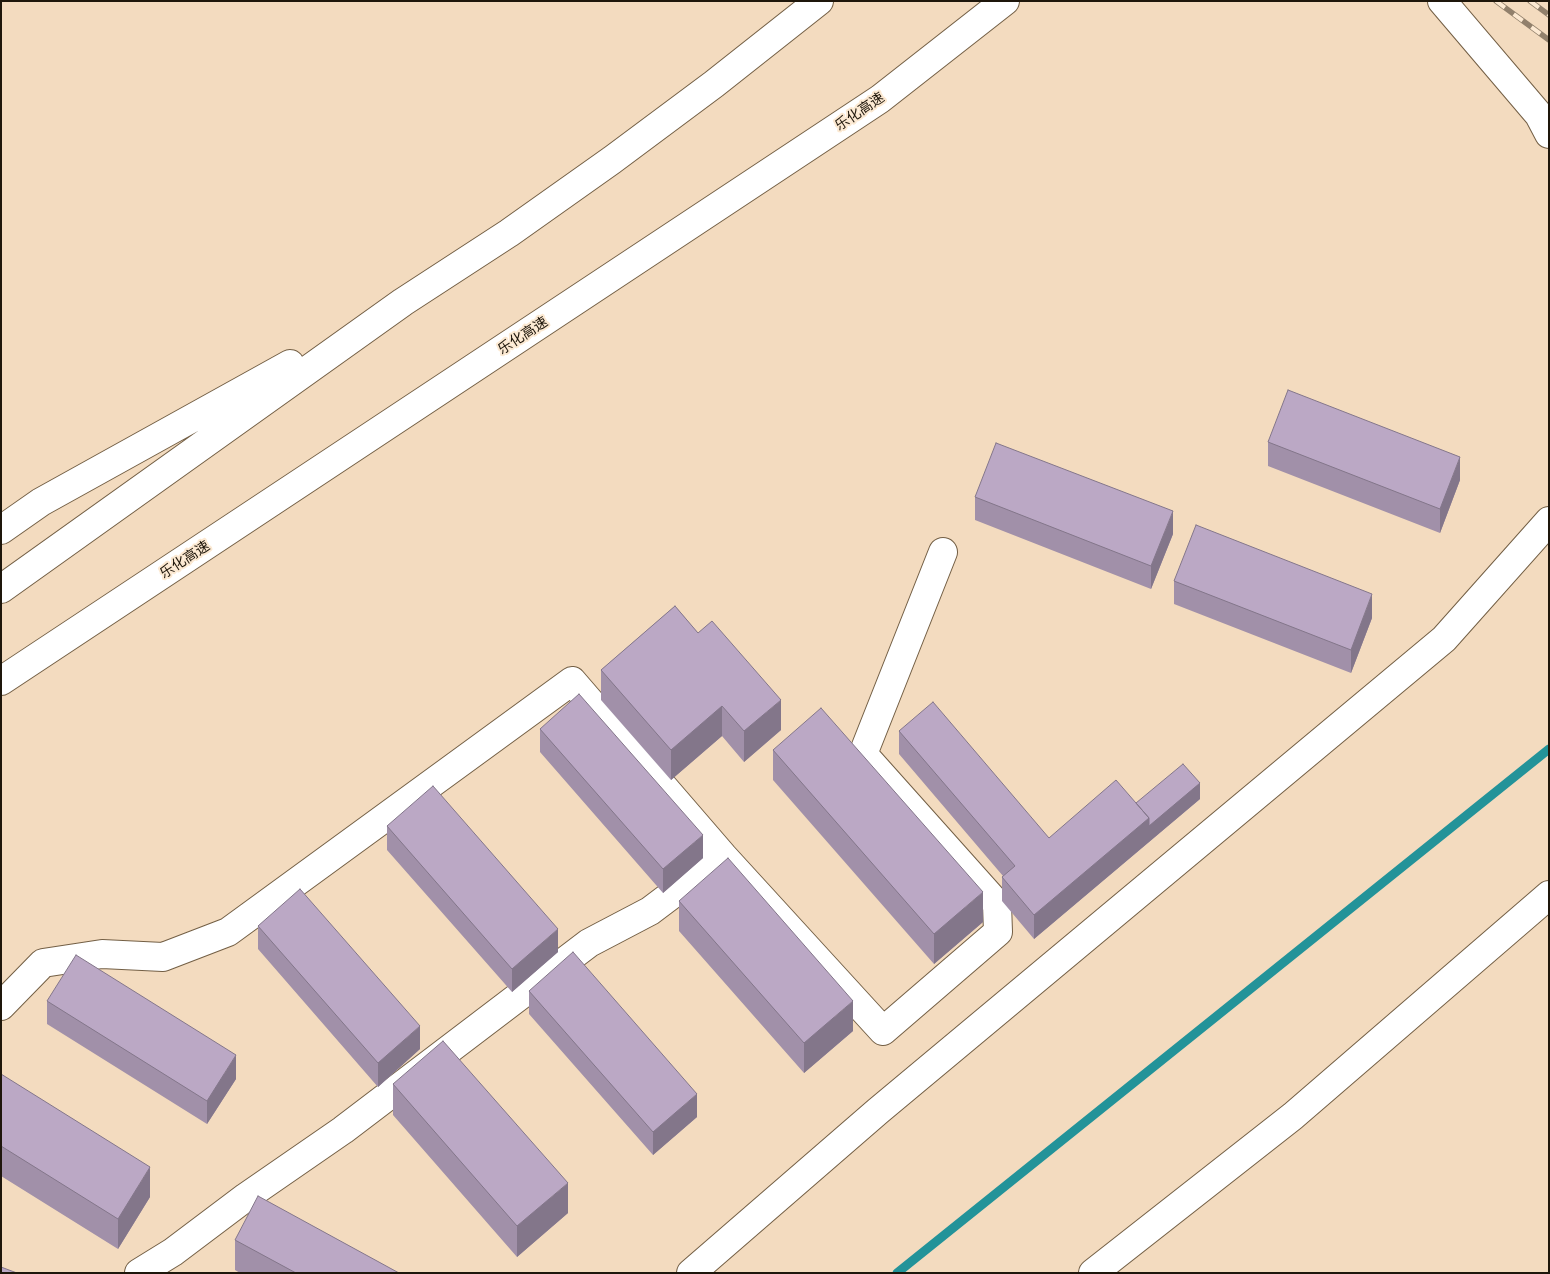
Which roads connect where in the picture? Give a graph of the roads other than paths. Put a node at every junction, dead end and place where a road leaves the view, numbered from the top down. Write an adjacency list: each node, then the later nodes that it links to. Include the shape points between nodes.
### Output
1 (819, 1): 5 (main road, via 612,160)
2 (1005, 1): 10 (main road, 乐化高速, via 880,99)
3 (1442, 1): 4 (main road, via 1539,115)
4 (1549, 134)
5 (403, 302): 7 (main road, via 41,502); 9 (main road)
6 (1549, 521): 17 (main road, via 1444,639 878,1111)
7 (1, 530)
8 (943, 552): 13 (main road, via 863,754 997,904 998,932 883,1032)
9 (1, 589)
10 (33, 660): 11 (main road); 12 (main road)
11 (1, 681)
12 (1, 692)
13 (723, 856): 15 (main road, via 572,681 228,932 163,958 102,954 43,963); 16 (main road, via 650,912 589,943 343,1130 174,1252)
14 (1549, 895): 18 (main road, via 1293,1116)
15 (1, 1006)
16 (139, 1273)
17 (691, 1273)
18 (1093, 1273)

